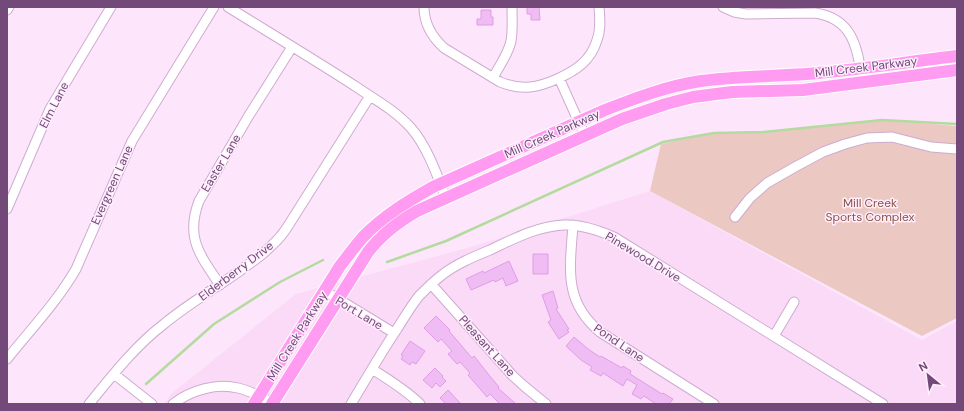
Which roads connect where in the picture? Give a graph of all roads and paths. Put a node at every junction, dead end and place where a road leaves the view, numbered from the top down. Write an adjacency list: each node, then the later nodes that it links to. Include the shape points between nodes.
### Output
1 (9, 7): 9 (street)
2 (111, 7): 24 (street, Elm Lane, via 50,109)
3 (214, 7): 34 (street, Evergreen Lane, via 132,141 76,269 58,298)
4 (228, 7): 11 (street)
5 (424, 7): 15 (street, via 425,18 436,40 444,48)
6 (512, 7): 15 (street, via 511,42)
7 (599, 7): 16 (street, via 598,40 590,56 573,71)
8 (723, 7): 10 (street, via 742,14)
9 (7, 10)
10 (781, 10): 13 (street, via 815,13 836,20 855,43)
11 (292, 47): 18 (street); 28 (street, Easter Lane, via 248,117 195,211 195,242)
12 (957, 56): 13 (main road, Mill Creek Parkway)
13 (860, 68): 17 (street); 19 (main road, Mill Creek Parkway, via 820,73 722,78 677,85 641,96)
14 (957, 70): 17 (main road, Mill Creek Parkway)
15 (493, 78): 16 (street, via 508,85 530,87)
16 (559, 78): 19 (street)
17 (863, 83): 20 (main road, Mill Creek Parkway, via 803,90 733,92 693,97 642,112)
18 (370, 96): 22 (street, via 392,110 411,128 419,139); 28 (street, Elderberry Drive, via 288,226 260,256)
19 (579, 122): 20 (street); 22 (main road, Mill Creek Parkway)
20 (585, 136): 23 (main road, Mill Creek Parkway)
21 (957, 149): 25 (street, via 931,147 892,137 867,138 845,144 823,152 767,184 750,198)
22 (440, 184): 23 (street); 29 (main road, Mill Creek Parkway, via 399,207 368,232 340,266)
23 (446, 198): 30 (main road, Mill Creek Parkway, via 417,211 385,233 368,252)
24 (7, 209)
25 (735, 217)
26 (573, 225): 27 (street, Pinewood Drive, via 550,226 535,230 455,266); 33 (street, Pinewood Drive, via 614,237); 45 (street, Pond Lane, via 571,286 574,298 586,318 600,332)
27 (431, 284): 32 (street, Pinewood Drive, via 412,305); 44 (street, Pleasant Lane, via 513,376)
28 (220, 285): 36 (street, Elderberry Drive, via 162,324)
29 (325, 291): 30 (street, Port Lane); 37 (main road, Mill Creek Parkway)
30 (337, 299): 32 (street, Port Lane); 41 (main road, Mill Creek Parkway)
31 (794, 302): 33 (street)
32 (394, 333): 35 (street, Pinewood Drive)
33 (774, 336): 46 (street, Pinewood Drive)
34 (7, 359)
35 (372, 369): 42 (street, Pinewood Drive); 43 (street)
36 (114, 374): 38 (street, Elderberry Drive); 39 (street)
37 (257, 400): 40 (street, via 238,388 220,387 195,392); 41 (street)
38 (89, 404)
39 (152, 404)
40 (173, 404)
41 (272, 404)
42 (351, 404)
43 (420, 404)
44 (546, 404)
45 (714, 404)
46 (883, 404)

